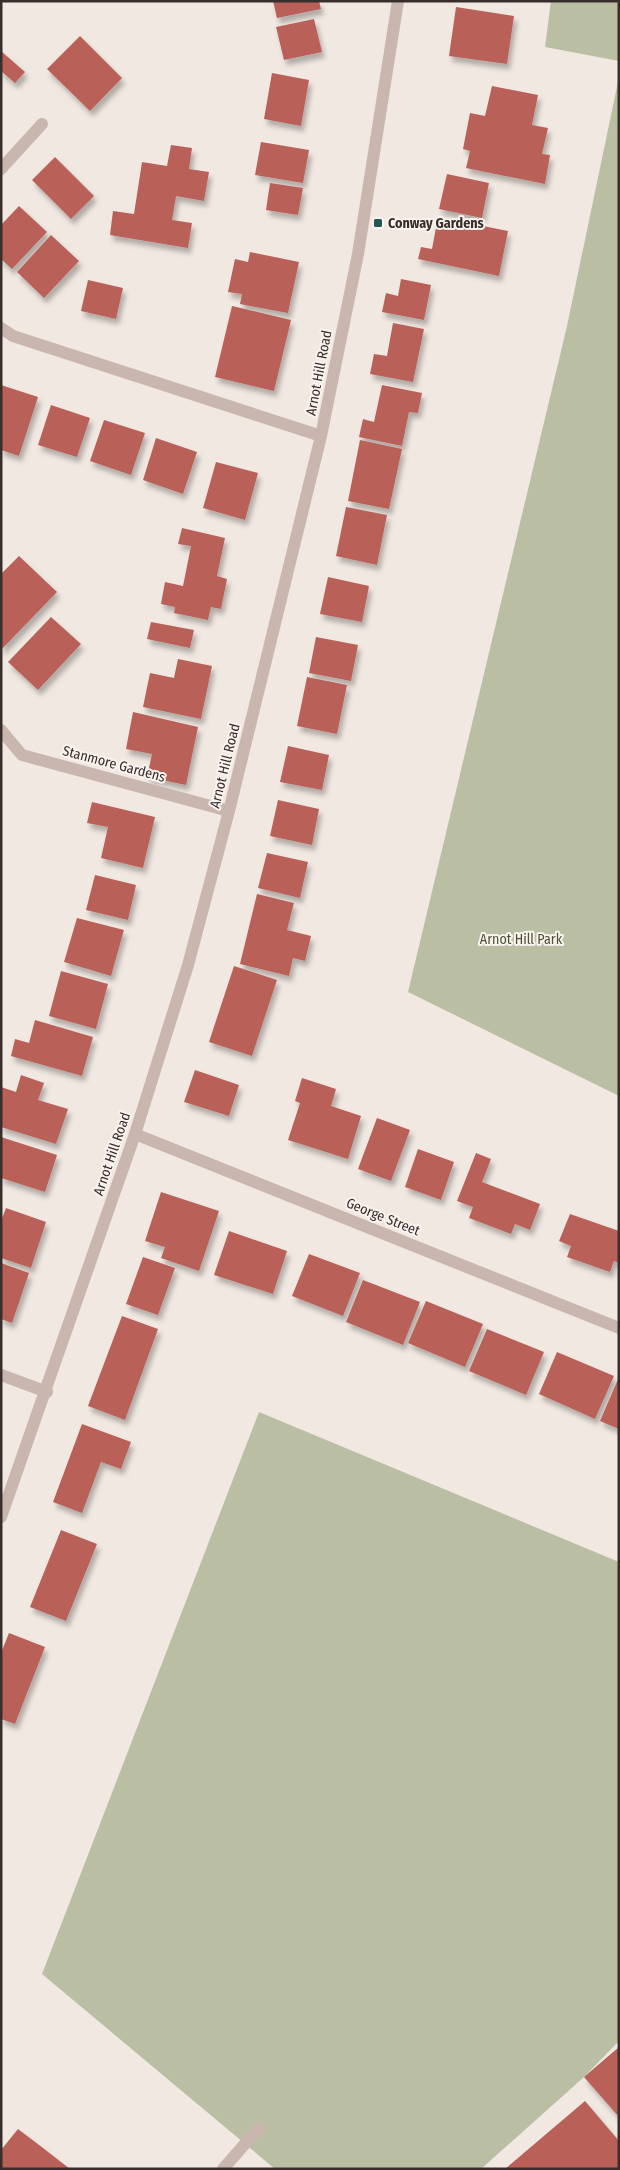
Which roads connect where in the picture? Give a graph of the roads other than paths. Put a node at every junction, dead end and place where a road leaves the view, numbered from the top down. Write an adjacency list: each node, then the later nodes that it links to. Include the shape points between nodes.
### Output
1 (398, 1): 5 (street, Arnot Hill Road, via 358,254)
2 (42, 124): 3 (street)
3 (1, 169)
4 (1, 328): 5 (street, via 13,336)
5 (321, 436): 7 (street, Arnot Hill Road)
6 (1, 730): 7 (street, Stanmore Gardens, via 22,754)
7 (230, 811): 8 (street, Arnot Hill Road, via 188,965)
8 (135, 1134): 9 (street, George Street); 11 (street, Arnot Hill Road)
9 (619, 1328)
10 (1, 1376): 11 (street)
11 (47, 1392): 12 (street, Arnot Hill Road)
12 (1, 1517)
13 (258, 2128): 14 (street)
14 (223, 2169)

